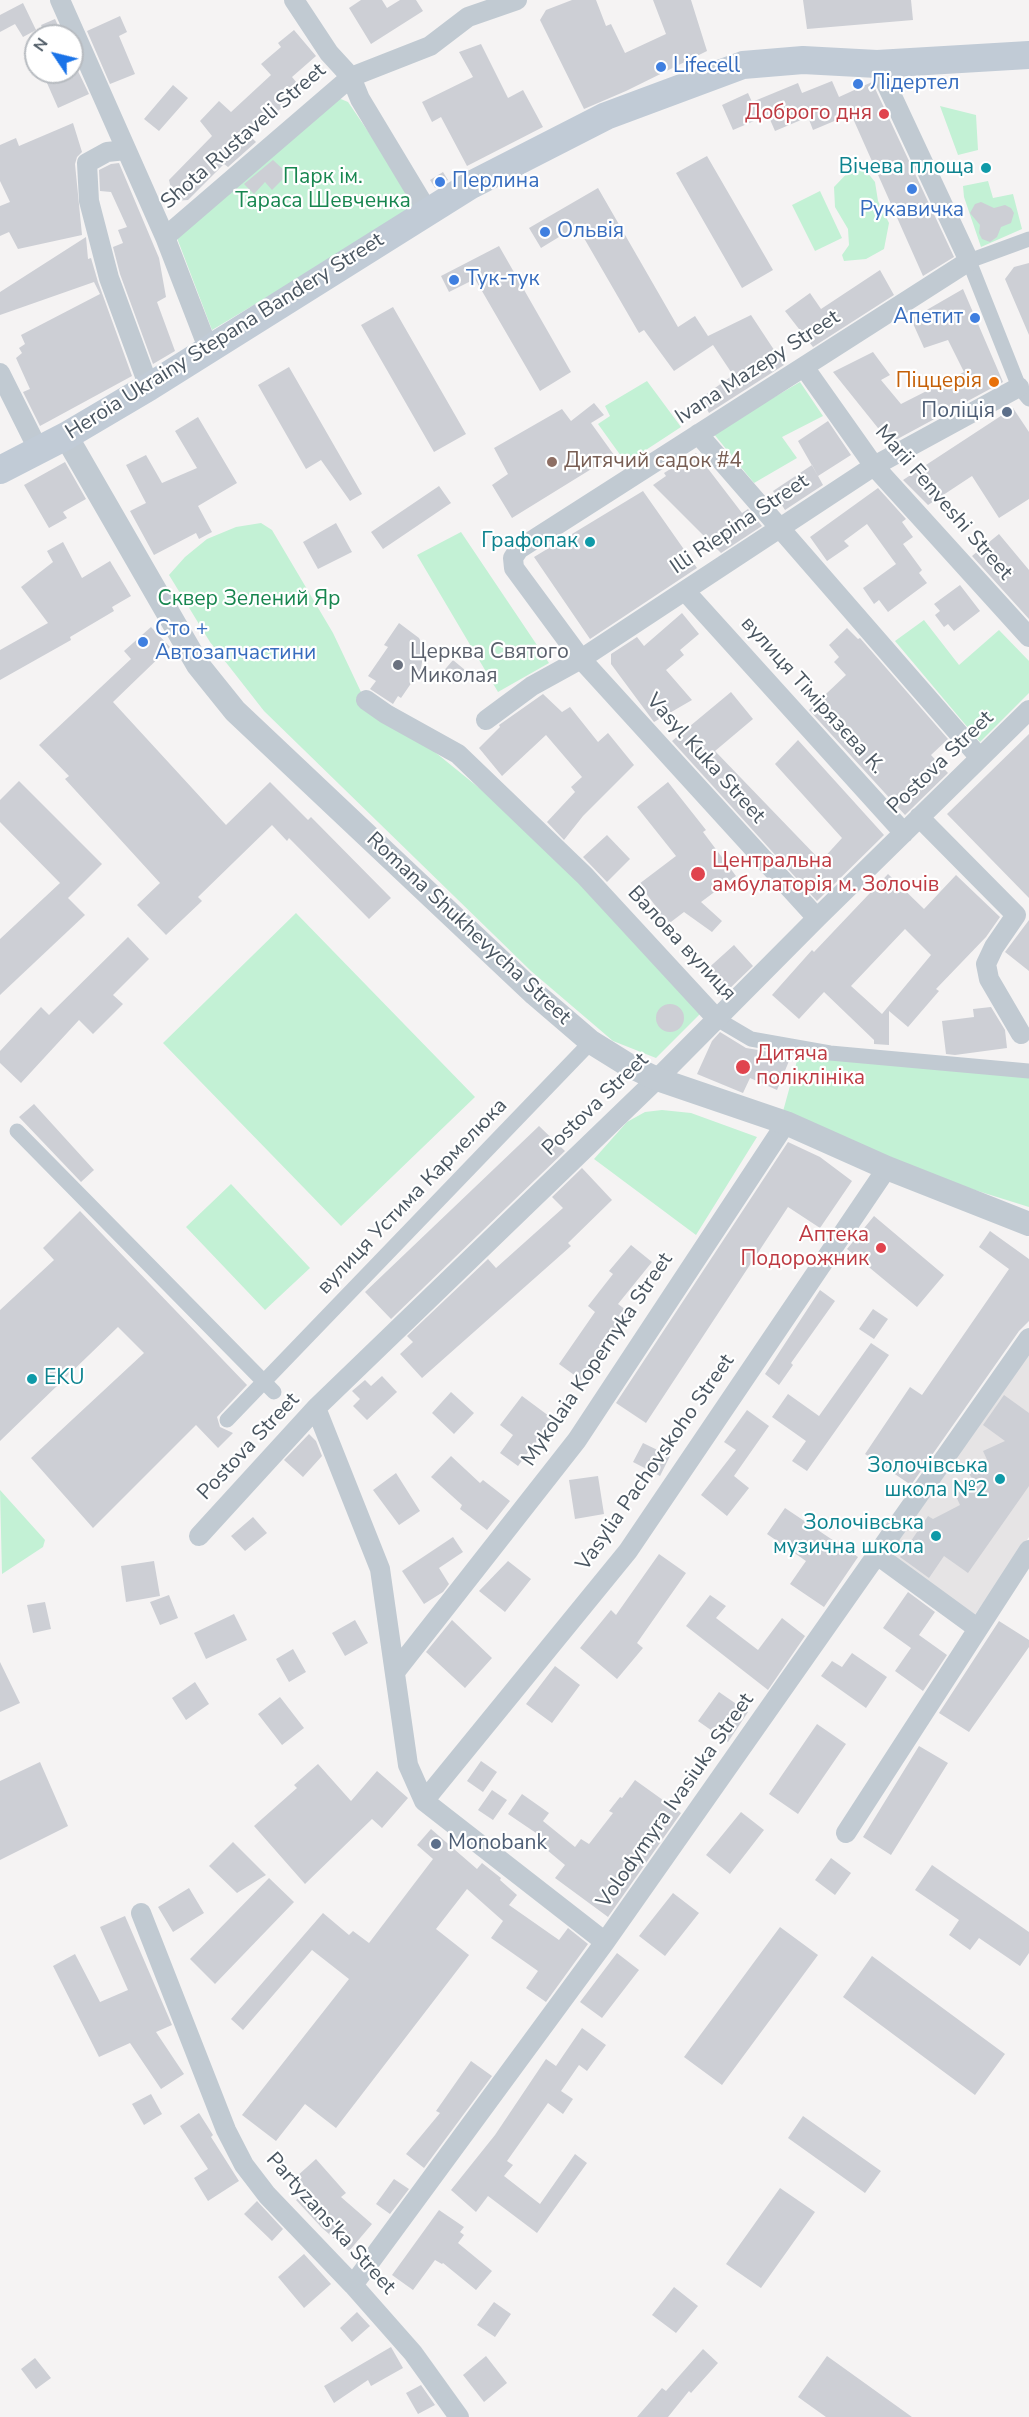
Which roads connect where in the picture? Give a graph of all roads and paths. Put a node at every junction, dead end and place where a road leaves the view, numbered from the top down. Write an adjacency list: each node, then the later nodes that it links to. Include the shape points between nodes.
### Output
1 (60, 0): 7 (street)
2 (294, 0): 6 (street, via 329,53)
3 (517, 0): 6 (street, Shota Rustaveli Street, via 468,17 430,46)
4 (1029, 55): 5 (main road, Heroia Ukrainy Stepana Bandery Street)
5 (878, 64): 8 (main road, Heroia Ukrainy Stepana Bandery Street, via 803,60 743,65 606,116 471,185); 11 (street)
6 (351, 77): 8 (street, via 360,99); 9 (street, Shota Rustaveli Street)
7 (126, 150): 9 (street); 15 (street, via 107,152 87,163 89,201 109,278)
8 (428, 212): 12 (main road, Heroia Ukrainy Stepana Bandery Street)
9 (165, 237): 12 (street)
10 (1029, 239): 11 (street, Ivana Mazepy Street)
11 (969, 261): 13 (street, Ivana Mazepy Street); 16 (street)
12 (208, 348): 15 (main road, Heroia Ukrainy Stepana Bandery Street)
13 (804, 367): 17 (street, Ivana Mazepy Street); 20 (street, Marii Fenveshi Street)
14 (0, 373): 19 (street)
15 (149, 387): 18 (main road, Heroia Ukrainy Stepana Bandery Street)
16 (1026, 390): 20 (street, Illi Riepina Street)
17 (698, 434): 22 (street); 23 (street, Ivana Mazepy Street)
18 (66, 436): 19 (main road, Heroia Ukrainy Stepana Bandery Street); 37 (street, Romana Shukhevycha Street, via 198,665 235,711)
19 (39, 451): 21 (main road, Heroia Ukrainy Stepana Bandery Street)
20 (874, 466): 22 (street, Illi Riepina Street); 25 (street, Marii Fenveshi Street)
21 (0, 470)
22 (780, 526): 24 (street, Illi Riepina Street); 30 (street)
23 (519, 549): 26 (street, Vasyl Kuka Street, via 513,558 514,568)
24 (685, 591): 26 (street, Illi Riepina Street); 32 (street, вулиця Тімірязєва К.)
25 (1029, 637)
26 (581, 659): 29 (street, Illi Riepina Street, via 532,686); 34 (street, Vasyl Kuka Street)
27 (366, 700): 35 (street, Валова вулиця, via 458,754 585,876)
28 (1029, 710): 30 (street, Postova Street)
29 (486, 720)
30 (980, 758): 31 (street, Postova Street)
31 (919, 817): 32 (street, Postova Street); 33 (street)
32 (904, 833): 34 (street, Postova Street)
33 (1022, 909): 36 (street, via 994,947 987,964 989,979)
34 (817, 918): 35 (street, Postova Street)
35 (717, 1019): 38 (street, Валова вулиця, via 751,1039 830,1053); 39 (street, Postova Street)
36 (1022, 1034)
37 (591, 1042): 39 (street, Romana Shukhevycha Street); 45 (street, вулиця Устима Кармелюка)
38 (1029, 1071)
39 (657, 1079): 40 (street, Romana Shukhevycha Street); 46 (street, Postova Street)
40 (786, 1123): 42 (street, Romana Shukhevycha Street); 52 (street, Mykolaia Kopernyka Street, via 577,1440)
41 (16, 1131): 45 (street)
42 (887, 1168): 43 (street, Romana Shukhevycha Street); 53 (street, Vasylia Pachovskoho Street, via 628,1551)
43 (1029, 1224)
44 (1029, 1338): 50 (street, Volodymyra Ivasiuka Street)
45 (269, 1387): 47 (street, вулиця Устима Кармелюка)
46 (316, 1408): 48 (street, Postova Street); 52 (street, via 380,1569)
47 (227, 1420)
48 (199, 1536)
49 (1029, 1550): 51 (street)
50 (876, 1556): 51 (street); 56 (street, Volodymyra Ivasiuka Street)
51 (977, 1628): 54 (street)
52 (395, 1672): 53 (street, via 408,1765)
53 (424, 1801): 56 (street)
54 (846, 1833)
55 (141, 1913): 57 (street, Partyzansʹka Street, via 226,2130 244,2165 267,2195)
56 (605, 1942): 57 (street, Volodymyra Ivasiuka Street)
57 (353, 2285): 58 (street, Partyzansʹka Street, via 414,2353)
58 (459, 2417)

